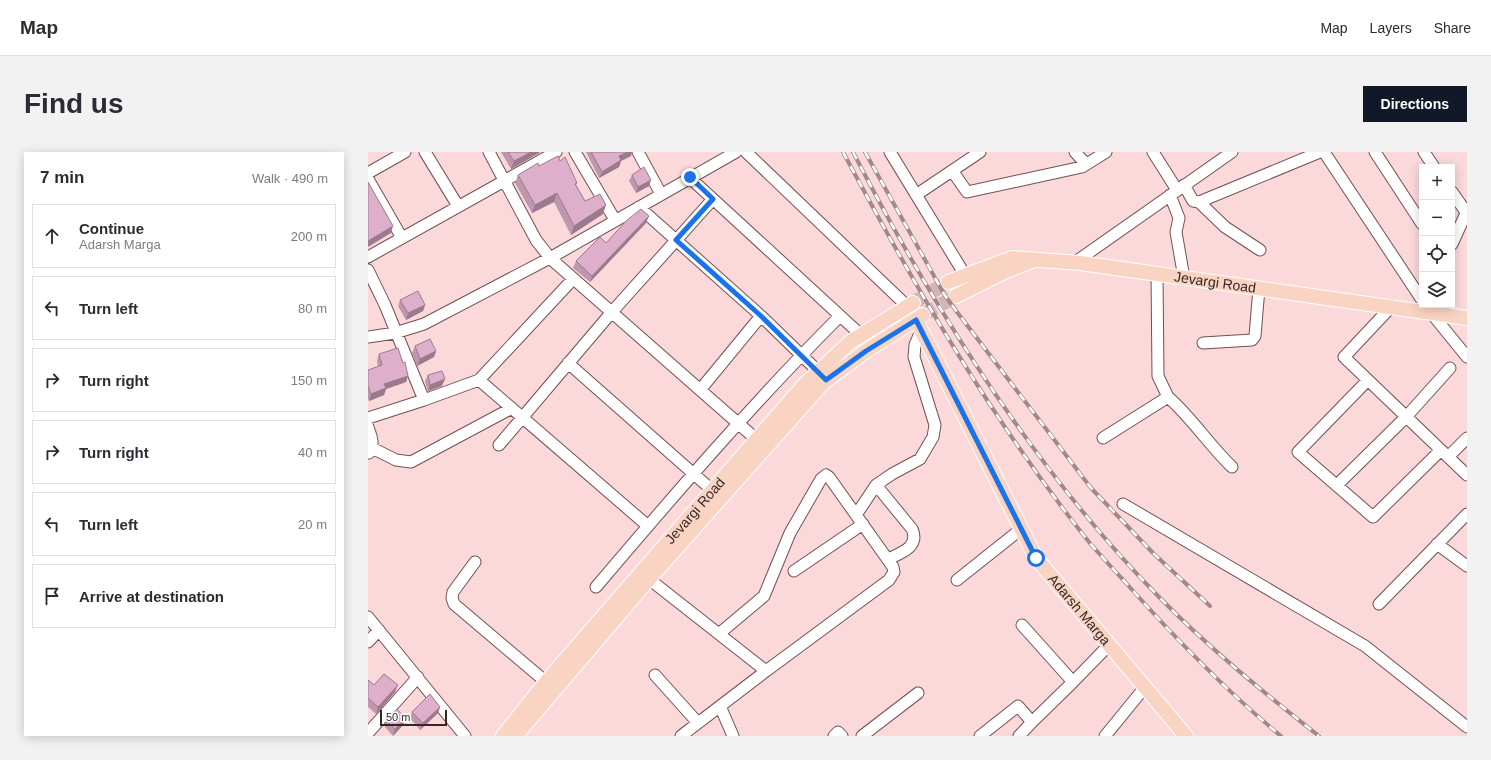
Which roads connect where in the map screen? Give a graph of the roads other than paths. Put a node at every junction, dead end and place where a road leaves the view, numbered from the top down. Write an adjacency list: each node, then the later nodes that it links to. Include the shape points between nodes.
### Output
1 (405, 152): 22 (street)
2 (425, 152): 32 (street)
3 (488, 152): 25 (street)
4 (556, 152): 25 (street)
5 (575, 152): 36 (street)
6 (638, 152): 27 (street)
7 (736, 152): 23 (street)
8 (746, 152): 54 (street)
9 (890, 152): 28 (street)
10 (980, 152): 21 (street)
11 (1075, 152): 19 (street)
12 (1106, 152): 19 (street)
13 (1153, 152): 26 (street)
14 (1232, 152): 26 (street)
15 (1320, 152): 31 (street)
16 (1324, 152): 52 (street)
17 (1375, 152): 35 (street)
18 (1424, 152): 20 (street)
19 (1086, 164): 21 (street, via 1082,167 967,192)
20 (1432, 164)
21 (952, 172): 28 (street)
22 (368, 173)
23 (690, 177): 27 (street); 30 (street)
24 (368, 179): 37 (street)
25 (504, 181): 32 (street); 42 (street, via 536,240)
26 (1177, 190): 31 (street); 44 (street); 48 (street, via 1179,218 1176,232)
27 (661, 194): 33 (street)
28 (916, 195): 47 (street)
29 (1455, 196): 34 (street)
30 (713, 199): 39 (street); 59 (street)
31 (1199, 202): 40 (street, via 1225,227)
32 (458, 206): 37 (street)
33 (639, 206): 36 (street); 39 (street)
34 (1467, 212): 38 (street)
35 (1419, 219)
36 (616, 220): 42 (street)
37 (402, 238): 41 (street)
38 (1455, 238)
39 (676, 240): 57 (street); 58 (street)
40 (1260, 250)
41 (368, 257)
42 (550, 258): 49 (street); 62 (street, via 424,324)
43 (1034, 260): 44 (main road, Jevargi Road); 47 (main road, Jevargi Road, via 1012,258); 53 (main road)
44 (1074, 263): 46 (main road, Jevargi Road)
45 (368, 270): 62 (street)
46 (1157, 274): 48 (main road, Jevargi Road); 74 (street, via 1158,376)
47 (965, 275): 50 (main road, Jevargi Road)
48 (1184, 278): 51 (main road, Jevargi Road)
49 (573, 279): 57 (street); 71 (street)
50 (948, 282)
51 (1260, 288): 55 (main road, Jevargi Road); 65 (street, via 1255,336 1252,340)
52 (1419, 295)
53 (956, 296)
54 (910, 304): 63 (main road, Jevargi Road)
55 (1392, 306): 56 (main road, Jevargi Road); 72 (street, via 1344,357)
56 (1434, 309): 60 (main road, Jevargi Road); 67 (street)
57 (611, 313): 68 (street); 73 (street)
58 (761, 316): 66 (street); 73 (street)
59 (840, 316): 63 (street); 66 (street)
60 (1467, 318)
61 (920, 322): 70 (main road); 91 (street, via 914,357 935,431 920,459); 99 (main road, Adarsh Marga)
62 (395, 333): 64 (street); 75 (street)
63 (861, 335): 70 (main road, Jevargi Road, via 836,354)
64 (368, 337)
65 (1203, 343)
66 (801, 355): 70 (street); 80 (street)
67 (1467, 357)
68 (568, 363): 78 (street); 89 (street)
69 (1450, 368): 77 (street)
70 (822, 376): 84 (main road, Jevargi Road); 105 (main road)
71 (479, 380): 75 (street); 76 (street)
72 (1368, 380): 77 (street); 92 (street, via 1298,452)
73 (700, 390): 80 (street)
74 (1168, 397): 82 (street); 88 (street, via 1184,411 1212,448)
75 (424, 400): 79 (street)
76 (512, 408): 78 (street); 86 (street, via 411,462)
77 (1406, 416): 87 (street); 92 (street)
78 (523, 417): 85 (street); 98 (street)
79 (368, 418)
80 (739, 422): 84 (street); 89 (street)
81 (368, 427): 86 (street, via 373,442)
82 (1103, 438)
83 (1467, 438): 87 (street)
84 (756, 439): 93 (main road, Jevargi Road)
85 (499, 445)
86 (370, 451)
87 (1445, 454): 90 (street); 92 (street, via 1374,516)
88 (1232, 467)
89 (693, 473): 93 (street); 98 (street)
90 (1467, 475)
91 (876, 485): 95 (street); 101 (street, via 915,535 910,548)
92 (1337, 486)
93 (712, 490): 118 (main road, Jevargi Road)
94 (1123, 504): 125 (street, via 1365,646)
95 (856, 514): 97 (street); 112 (street, via 831,480 824,476 790,533 764,596)
96 (1467, 514): 100 (street)
97 (863, 524): 101 (street); 104 (street)
98 (648, 526): 107 (street)
99 (1021, 530): 106 (street); 114 (main road, Adarsh Marga, via 1036,558)
100 (1438, 544): 103 (street); 108 (street)
101 (888, 559): 115 (street, via 894,572 889,580)
102 (475, 562): 118 (street, via 453,592 454,604)
103 (1467, 566)
104 (794, 571)
105 (650, 579): 112 (street); 129 (main road)
106 (956, 580)
107 (596, 587)
108 (1380, 604)
109 (368, 616): 111 (street)
110 (1022, 625): 119 (street)
111 (379, 630): 113 (street); 117 (street)
112 (720, 633): 115 (street)
113 (368, 642)
114 (1109, 645): 119 (street); 120 (main road, Adarsh Marga)
115 (766, 671): 122 (street)
116 (655, 675): 123 (street)
117 (418, 677): 126 (street); 127 (street)
118 (546, 682): 128 (main road, Jevargi Road)
119 (1074, 682): 124 (street)
120 (1145, 687): 137 (street); 138 (main road, Adarsh Marga)
121 (918, 694): 134 (street)
122 (720, 706): 123 (street); 131 (street)
123 (698, 722): 130 (street)
124 (1032, 722): 135 (street, via 1018,706); 136 (street)
125 (1467, 727)
126 (368, 733)
127 (465, 736)
128 (503, 736)
129 (515, 736)
130 (681, 736)
131 (733, 736)
132 (834, 736): 133 (street, via 838,732)
133 (842, 736)
134 (862, 736)
135 (980, 736)
136 (1019, 736)
137 (1105, 736)
138 (1186, 736)

